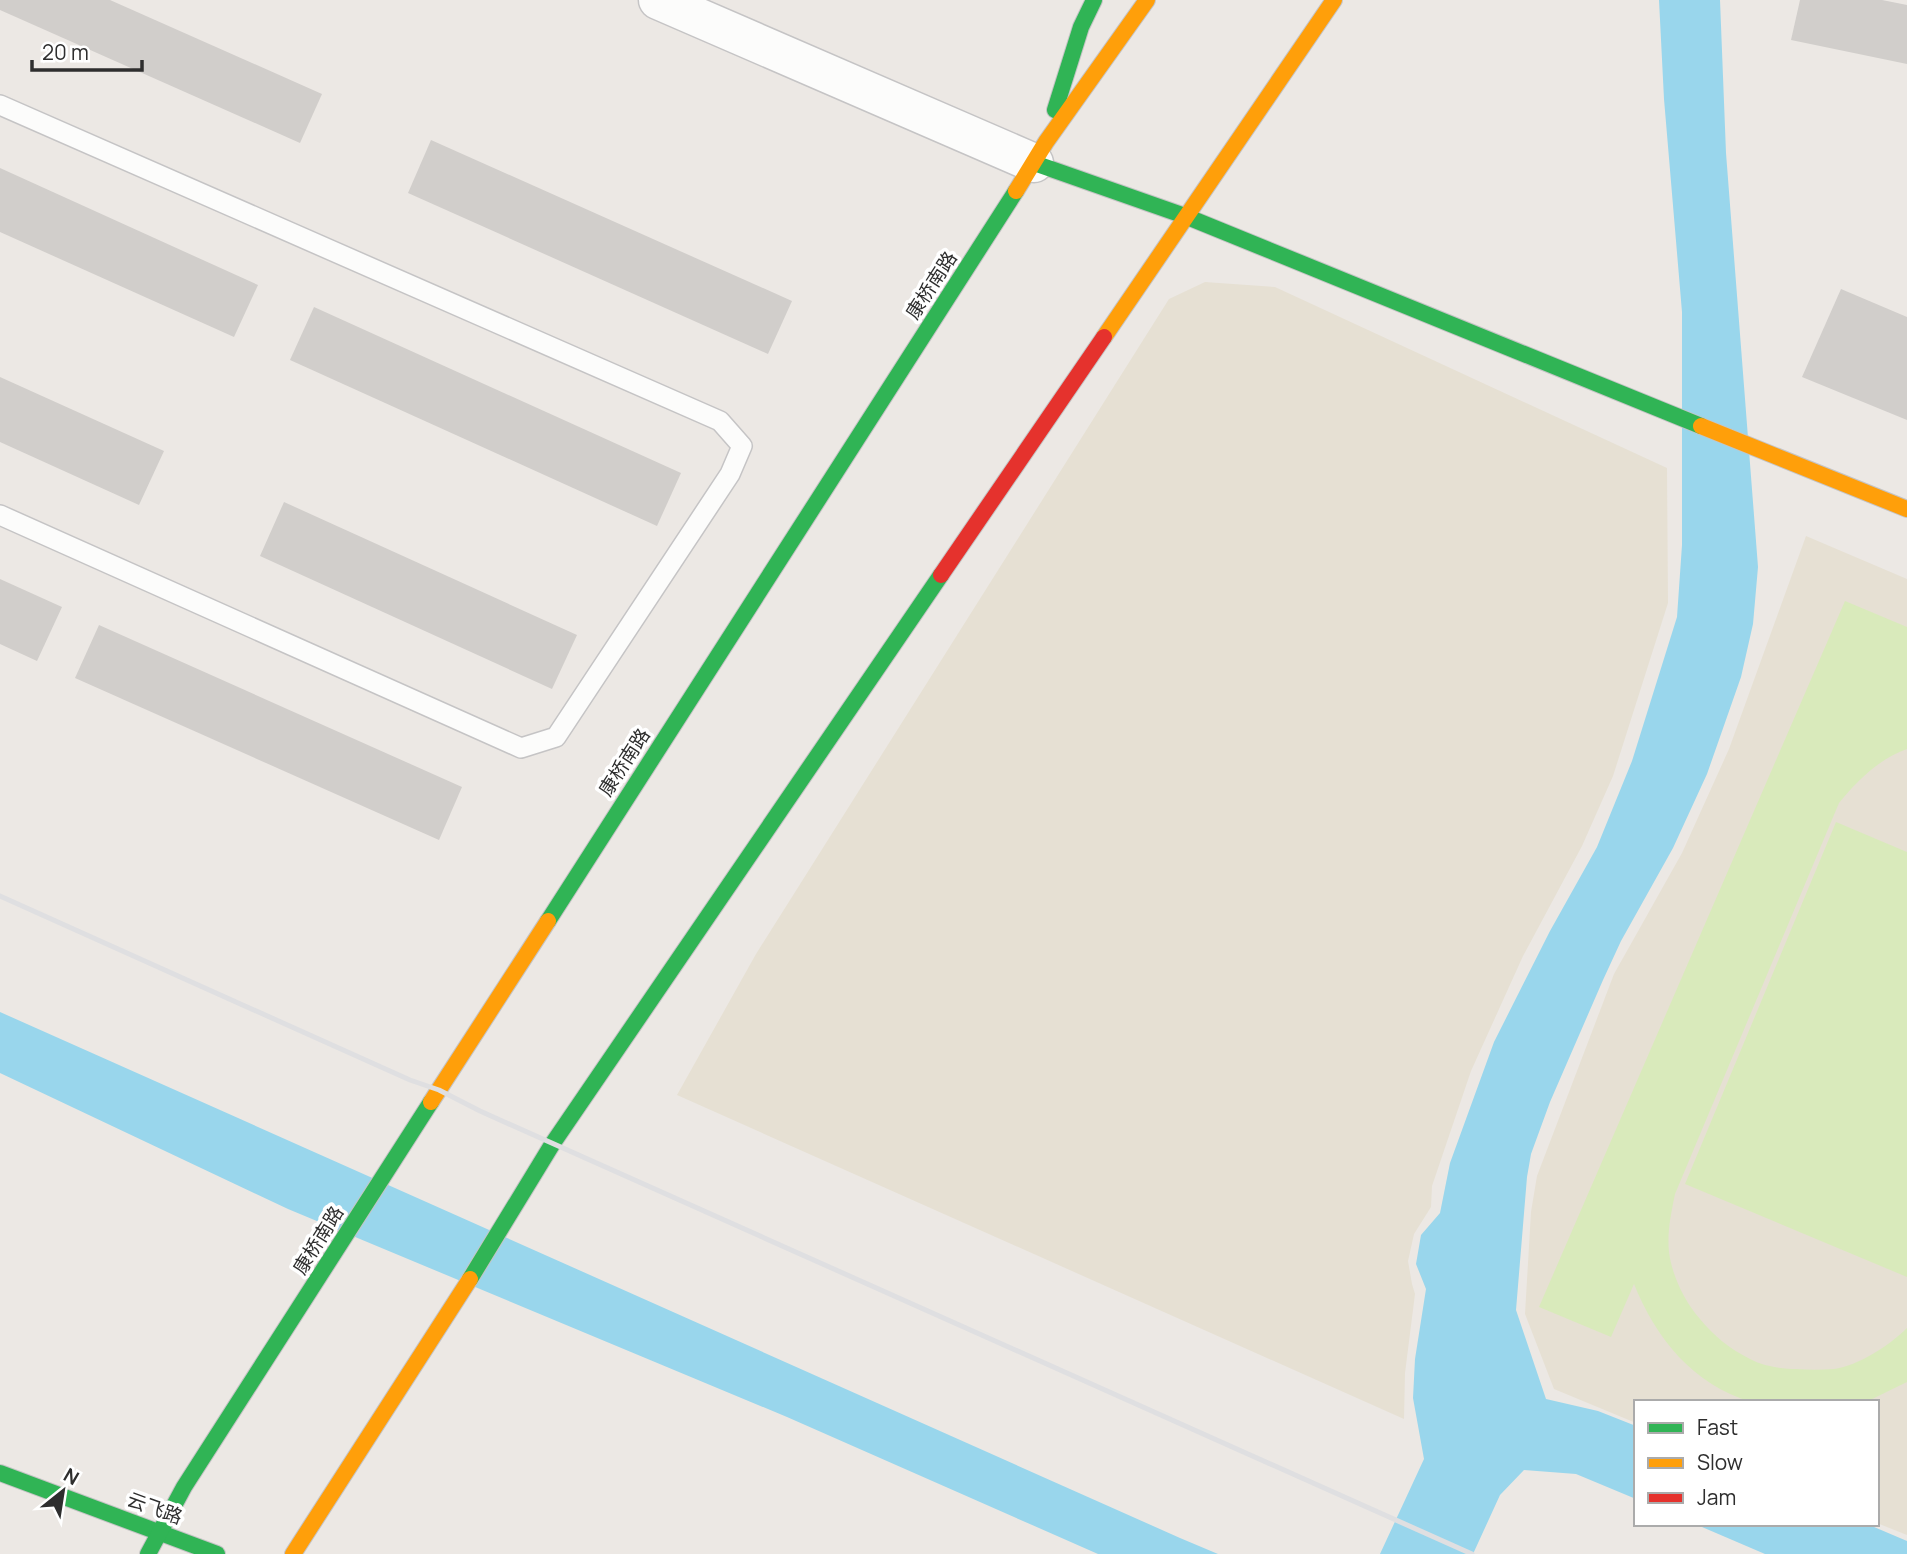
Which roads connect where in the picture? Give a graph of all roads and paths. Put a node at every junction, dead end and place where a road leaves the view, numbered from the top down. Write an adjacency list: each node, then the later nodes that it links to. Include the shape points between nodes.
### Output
1 (658, 0): 6 (street)
2 (1094, 0): 6 (main road)
3 (1147, 0): 6 (main road, 康桥南路)
4 (1334, 0): 7 (main road)
5 (0, 104): 9 (lane, via 720,421 742,446 730,474 556,737 521,748)
6 (1040, 152): 7 (main road); 11 (main road, 康桥南路, via 184,1486)
7 (1185, 216): 8 (main road); 14 (main road, via 553,1143 451,1311)
8 (1907, 509)
9 (0, 515)
10 (0, 1473): 11 (main road, 云飞路)
11 (159, 1532): 12 (main road, 康桥南路); 13 (main road, 云飞路)
12 (148, 1554)
13 (217, 1554)
14 (293, 1554)

